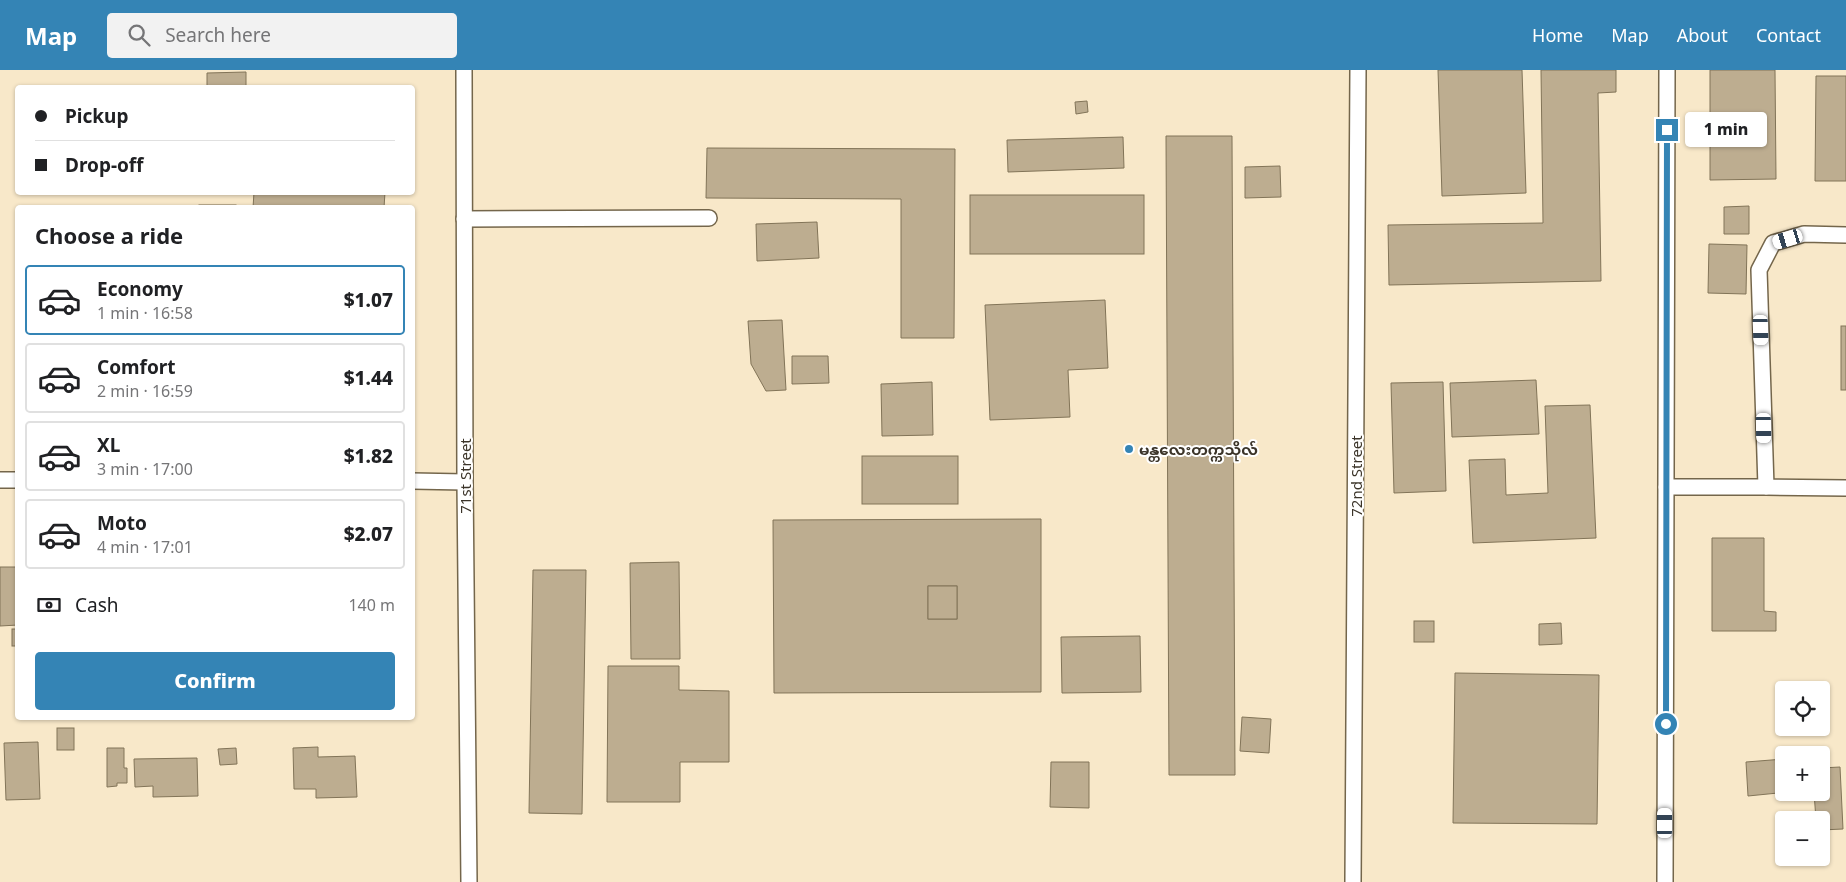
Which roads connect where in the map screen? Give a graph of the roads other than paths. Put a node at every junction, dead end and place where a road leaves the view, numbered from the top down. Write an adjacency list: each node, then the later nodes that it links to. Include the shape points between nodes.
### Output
1 (464, 70): 5 (lane, 71st Street)
2 (1358, 70): 15 (lane, 72nd Street)
3 (1667, 70): 11 (lane)
4 (709, 218): 5 (lane)
5 (464, 219): 10 (lane, 71st Street)
6 (1846, 235): 12 (lane, via 1804,234 1773,243 1759,270)
7 (0, 480): 8 (lane)
8 (15, 480)
9 (415, 482): 10 (lane)
10 (465, 482): 14 (lane, 71st Street)
11 (1666, 487): 12 (lane); 16 (lane)
12 (1766, 487): 13 (lane)
13 (1846, 488)
14 (469, 882)
15 (1354, 882)
16 (1665, 882)

